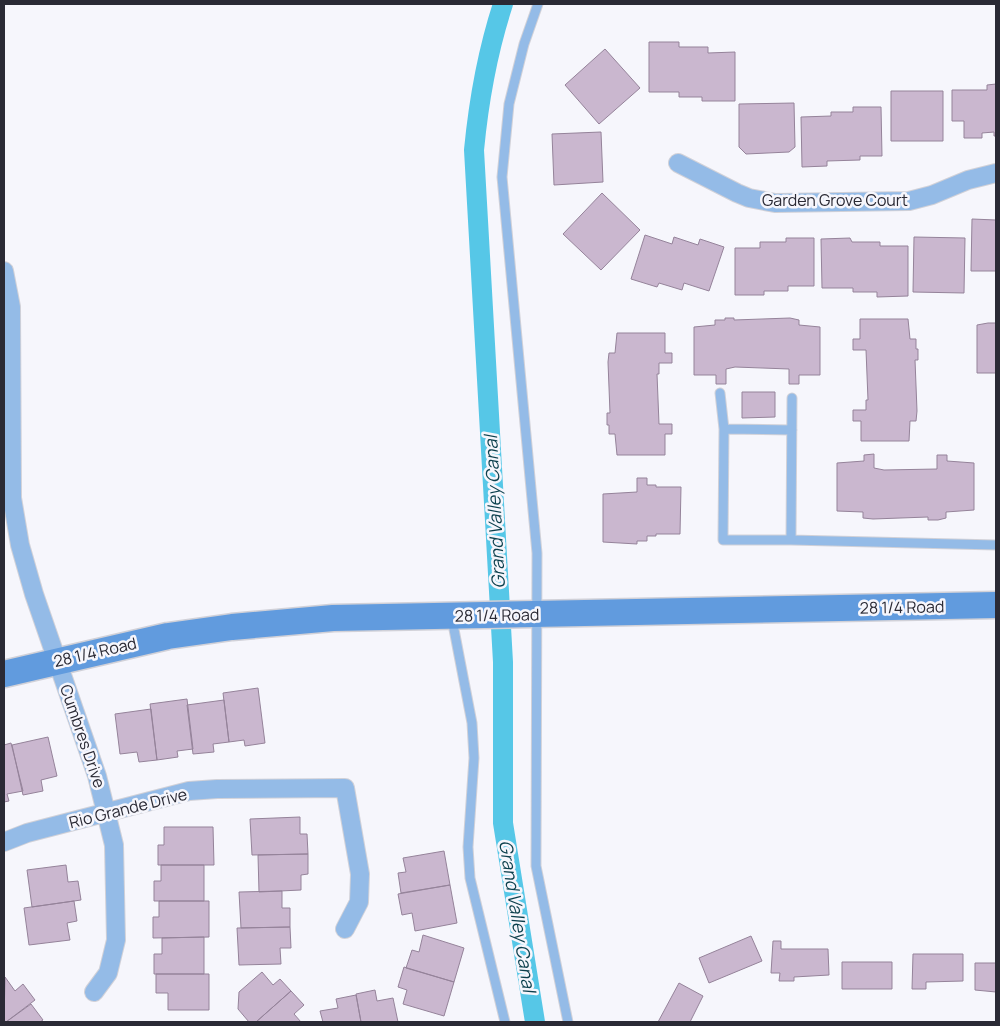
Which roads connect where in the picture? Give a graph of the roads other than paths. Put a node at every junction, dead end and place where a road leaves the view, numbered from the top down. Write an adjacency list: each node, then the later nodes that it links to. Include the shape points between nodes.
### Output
1 (538, 4): 13 (lane, via 509,104 502,177 537,553)
2 (678, 162): 3 (street, Garden Grove Court, via 737,193 775,203 909,201 943,192 984,174)
3 (996, 173)
4 (4, 270): 9 (street, Cumbres Drive, via 11,307)
5 (720, 393): 7 (lane)
6 (792, 398): 8 (lane)
7 (724, 429): 8 (lane); 10 (lane, via 723,540)
8 (792, 430): 10 (lane)
9 (8, 440): 15 (street, Cumbres Drive, via 12,498 20,545)
10 (791, 540): 11 (lane)
11 (996, 545)
12 (996, 605): 13 (main road, 28 1/4 Road)
13 (532, 614): 14 (main road, 28 1/4 Road); 22 (lane, via 536,866)
14 (463, 616): 15 (main road, 28 1/4 Road, via 333,618 232,627 168,636); 21 (lane, via 474,758 468,847 470,878)
15 (57, 660): 16 (main road, 28 1/4 Road); 17 (street, Cumbres Drive, via 98,776)
16 (4, 674)
17 (106, 812): 18 (street, Rio Grande Drive); 19 (street, Rio Grande Drive, via 189,791 346,788 360,874 360,902); 20 (street, Cumbres Drive, via 114,845 116,940 108,973)
18 (4, 842)
19 (346, 929)
20 (94, 992)
21 (505, 1022)
22 (568, 1022)

